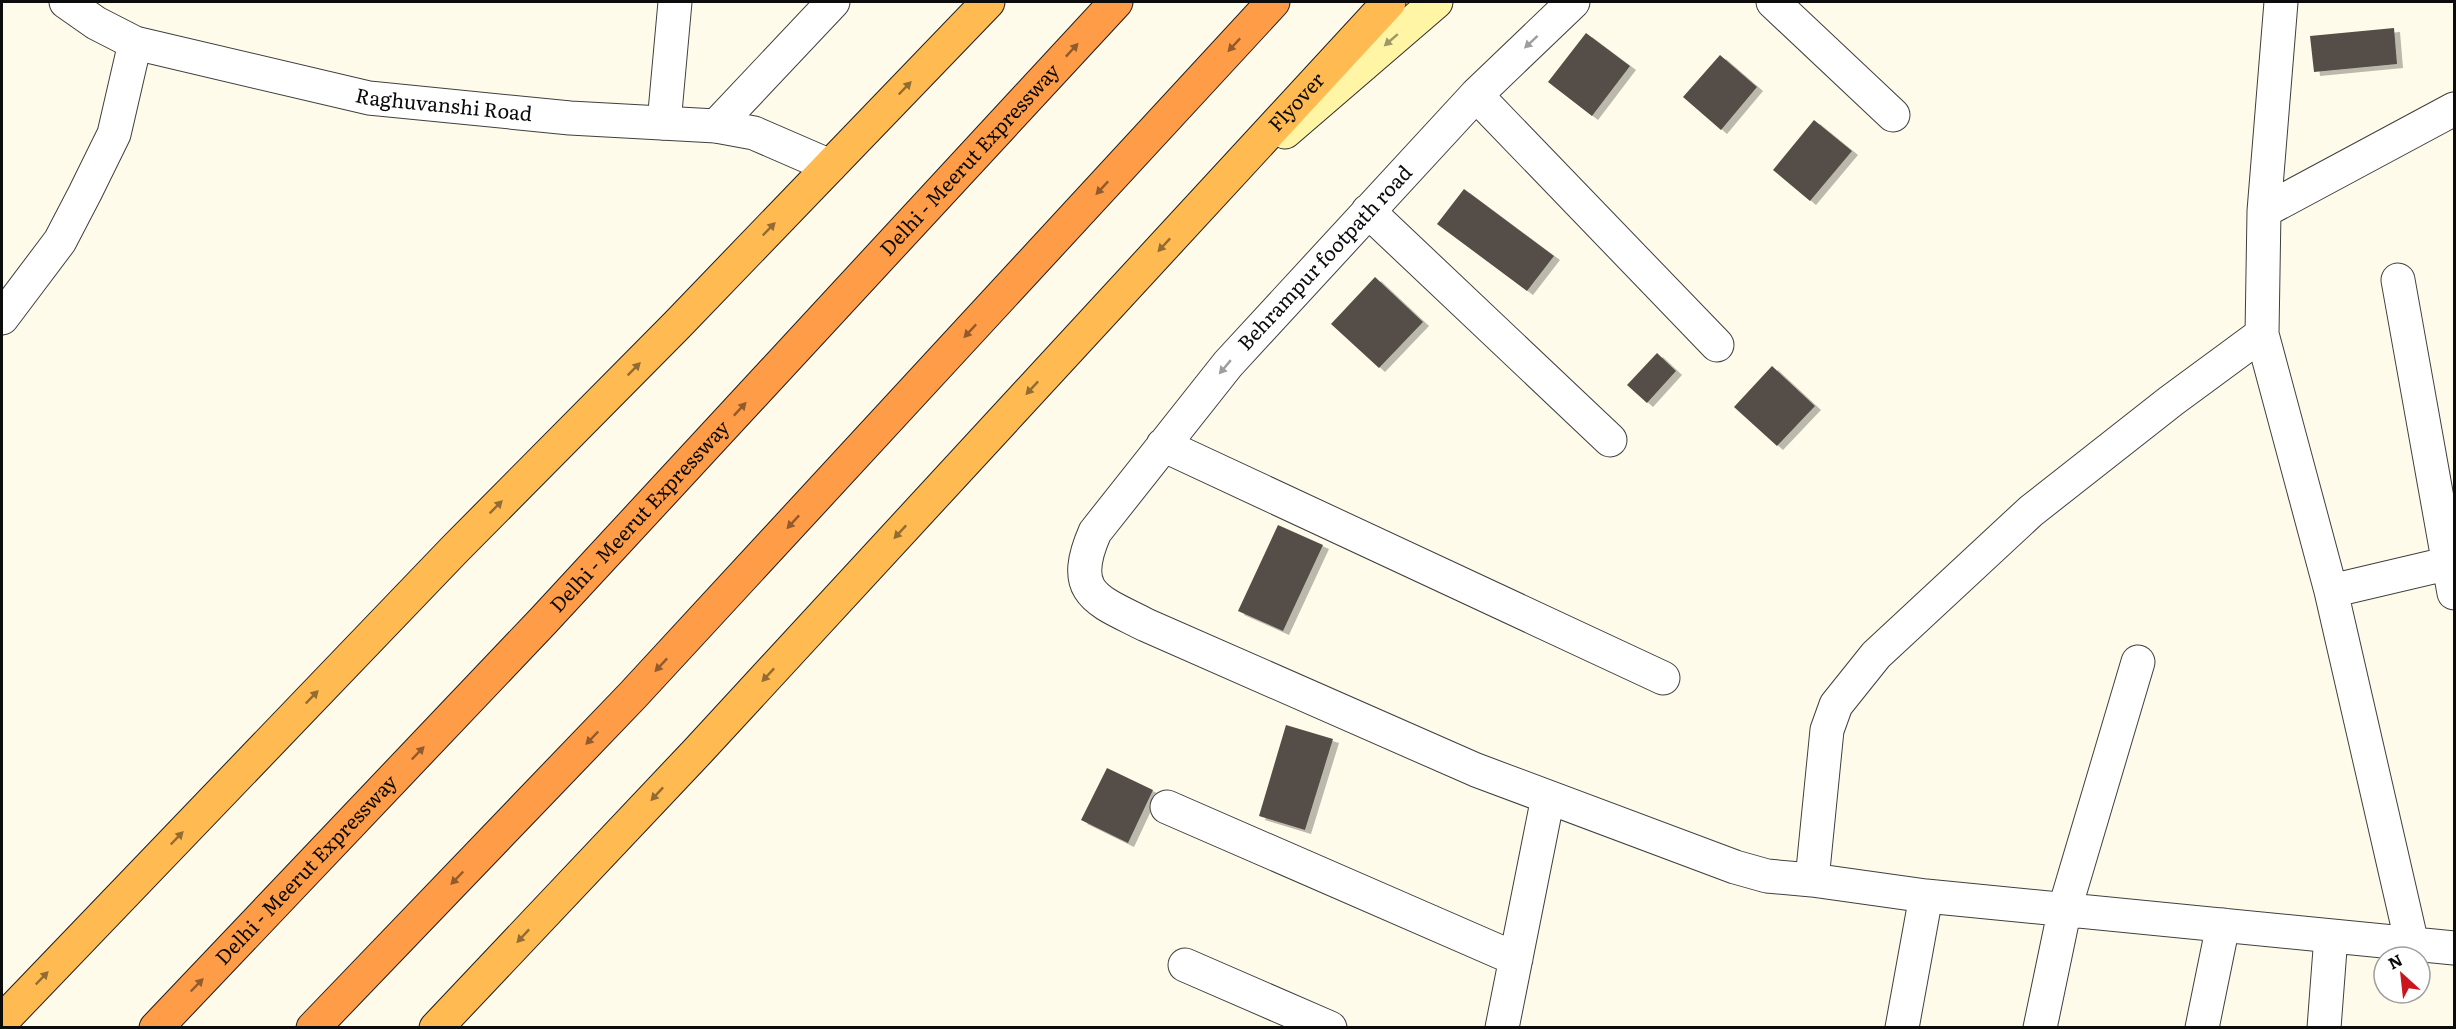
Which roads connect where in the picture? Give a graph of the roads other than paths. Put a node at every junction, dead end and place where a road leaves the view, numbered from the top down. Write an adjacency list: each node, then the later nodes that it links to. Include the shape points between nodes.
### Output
1 (66, 2): 12 (street, Raghuvanshi Road)
2 (675, 2): 16 (street)
3 (833, 2): 17 (street)
4 (988, 2): 18 (highway, one-way to 4)
5 (1116, 2): 44 (highway, Delhi - Meerut Expressway, one-way to 5, via 543,621)
6 (1273, 2): 45 (highway, one-way to 45, via 632,696)
7 (1389, 2): 19 (highway, Flyover)
8 (1436, 2): 19 (main road, one-way to 19)
9 (1574, 2): 13 (street, Behrampur footpath road, one-way to 13)
10 (1773, 2): 15 (street)
11 (2281, 2): 21 (street)
12 (135, 43): 16 (street, Raghuvanshi Road, via 369,98); 23 (street, via 114,134 60,241)
13 (1476, 95): 20 (street, Behrampur footpath road); 25 (street)
14 (2454, 109): 21 (street)
15 (1893, 115)
16 (664, 123): 17 (street, Raghuvanshi Road)
17 (716, 126): 18 (street, Raghuvanshi Road, via 754,133)
18 (830, 166): 43 (highway, one-way to 18)
19 (1204, 202): 46 (highway, Flyover, one-way to 46, via 697,752)
20 (1368, 211): 26 (street); 27 (street, Behrampur footpath road, one-way to 27, via 1228,364)
21 (2264, 211): 24 (street)
22 (2398, 280): 28 (street)
23 (2, 318)
24 (2262, 334): 29 (street); 34 (street, via 2031,511 1862,671 1836,705 1827,729)
25 (1717, 345)
26 (1610, 440)
27 (1163, 445): 31 (street); 32 (street, Behrampur footpath road, via 1095,532 1086,552 1086,586 1097,600 1443,756)
28 (2452, 573): 29 (street)
29 (2331, 591): 39 (street)
30 (2138, 662): 36 (street)
31 (1664, 678)
32 (1548, 797): 34 (street, Behrampur footpath road, via 1735,867 1767,876); 41 (street)
33 (1167, 807): 41 (street)
34 (1812, 880): 35 (street, Behrampur footpath road)
35 (1926, 896): 36 (street, Behrampur footpath road); 49 (street)
36 (2065, 908): 37 (street, Behrampur footpath road); 50 (street)
37 (2223, 925): 38 (street, Behrampur footpath road); 51 (street)
38 (2331, 936): 39 (street, Behrampur footpath road); 52 (street)
39 (2412, 944): 40 (street, Behrampur footpath road)
40 (2454, 948)
41 (1516, 959): 48 (street)
42 (1185, 965): 47 (street)
43 (2, 1021)
44 (156, 1028)
45 (313, 1028)
46 (436, 1028)
47 (1330, 1028)
48 (1502, 1028)
49 (1902, 1028)
50 (2040, 1028)
51 (2202, 1028)
52 (2324, 1028)

